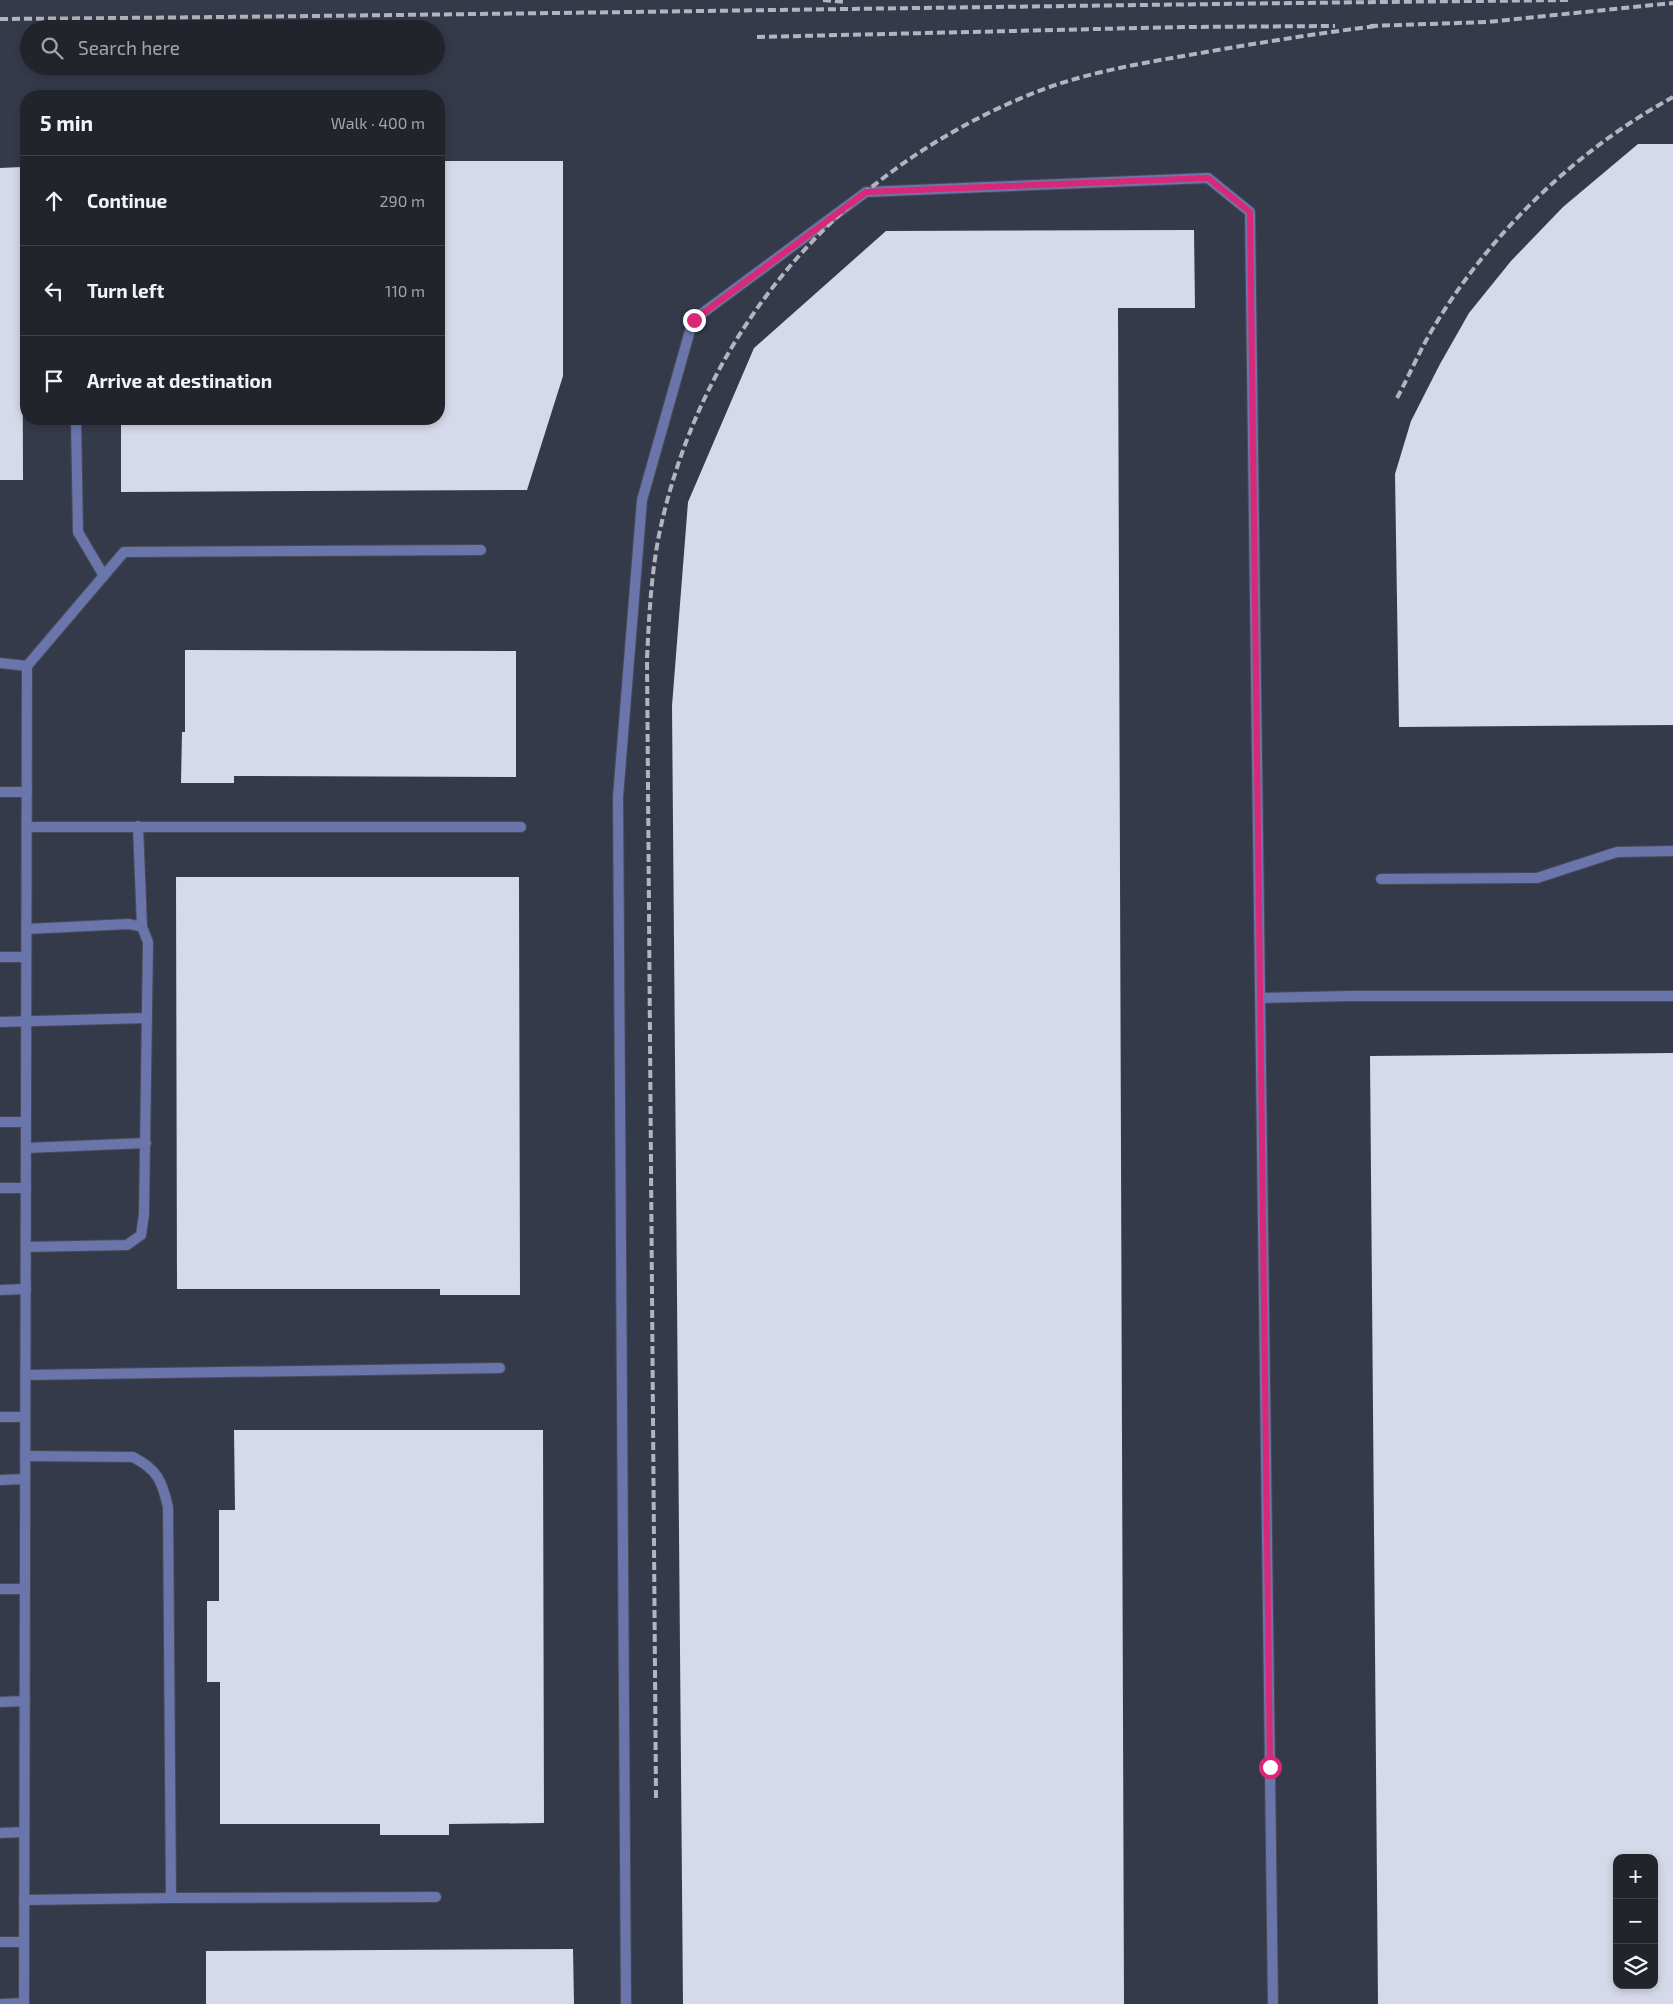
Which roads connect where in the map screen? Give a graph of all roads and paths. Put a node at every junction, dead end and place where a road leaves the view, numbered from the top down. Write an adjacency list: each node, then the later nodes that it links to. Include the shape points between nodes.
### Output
1 (76, 425): 3 (street, via 78,532)
2 (481, 550): 3 (street, via 124,552)
3 (104, 576): 5 (street)
4 (0, 663): 5 (street)
5 (28, 666): 7 (street)
6 (0, 792): 7 (street)
7 (27, 792): 9 (street)
8 (138, 826): 9 (street); 10 (street); 13 (street)
9 (27, 827): 14 (street)
10 (522, 827)
11 (1673, 851): 12 (street, via 1617,852 1537,878)
12 (1381, 879)
13 (142, 927): 14 (street, via 128,924); 19 (street, via 148,942)
14 (27, 929): 16 (street)
15 (0, 957): 16 (street)
16 (26, 957): 21 (street)
17 (1673, 996): 18 (street)
18 (1260, 998): 51 (street, via 1250,212 1208,178 866,192 694,320 642,500 618,796); 52 (street)
19 (147, 1018): 21 (street); 24 (street)
20 (0, 1022): 21 (street)
21 (26, 1022): 23 (street)
22 (0, 1122): 23 (street)
23 (26, 1122): 25 (street)
24 (146, 1143): 25 (street); 28 (street, via 141,1235 127,1245)
25 (26, 1148): 27 (street)
26 (0, 1188): 27 (street)
27 (26, 1188): 28 (street)
28 (26, 1247): 29 (street)
29 (26, 1289): 30 (street); 32 (street)
30 (0, 1290)
31 (500, 1368): 32 (street)
32 (26, 1375): 34 (street)
33 (0, 1417): 34 (street)
34 (25, 1417): 35 (street)
35 (25, 1456): 36 (street); 45 (street, via 133,1457 149,1465 163,1484 168,1507)
36 (25, 1479): 37 (street); 39 (street)
37 (0, 1480)
38 (0, 1589): 39 (street)
39 (25, 1589): 40 (street)
40 (24, 1701): 41 (street); 42 (street)
41 (0, 1702)
42 (24, 1832): 43 (street); 46 (street)
43 (0, 1833)
44 (436, 1897): 45 (street)
45 (171, 1898): 46 (street)
46 (24, 1900): 48 (street)
47 (0, 1942): 48 (street)
48 (24, 1942): 49 (street)
49 (24, 2003): 50 (street)
50 (1, 2004)
51 (626, 2004)
52 (1273, 2004)

